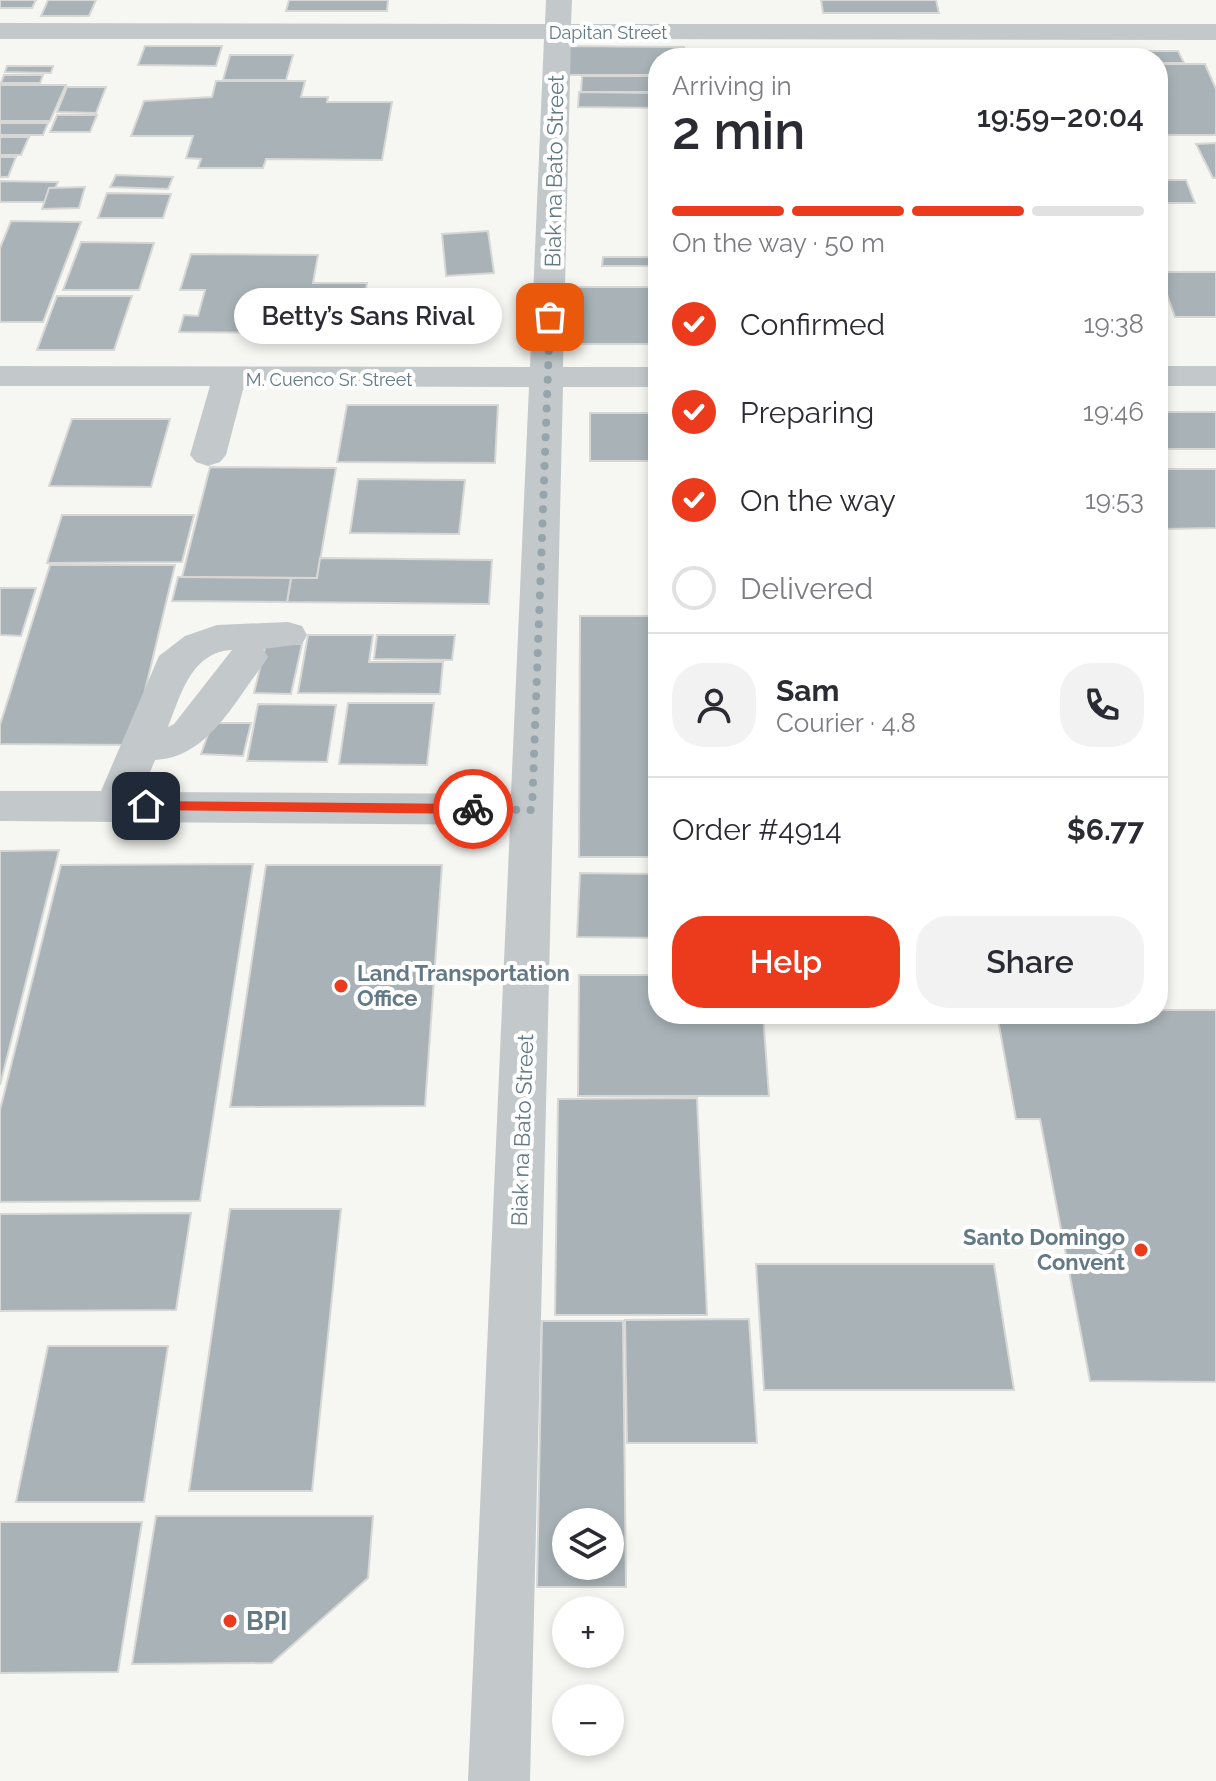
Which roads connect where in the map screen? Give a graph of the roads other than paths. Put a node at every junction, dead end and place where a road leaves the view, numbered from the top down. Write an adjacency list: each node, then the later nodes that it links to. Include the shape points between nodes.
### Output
1 (559, 0): 3 (street, Biak na Bato Street)
2 (0, 31): 3 (street, Dapitan Street, via 104,20)
3 (557, 32): 4 (street, Dapitan Street); 7 (street, Biak na Bato Street)
4 (1216, 32)
5 (1168, 376): 6 (street)
6 (1216, 376)
7 (548, 377): 8 (street, M. Cuenco Sr. Street); 9 (street, M. Cuenco Sr. Street); 17 (street, Biak na Bato Street)
8 (648, 377)
9 (229, 379): 10 (street, M. Cuenco Sr. Street); 11 (street)
10 (3, 382)
11 (208, 455)
12 (288, 635): 14 (street, via 217,638 188,652 173,665)
13 (248, 657): 14 (street, via 188,734 168,745)
14 (140, 746): 15 (street)
15 (116, 805): 16 (street); 17 (street)
16 (0, 806)
17 (532, 810): 18 (street, Biak na Bato Street)
18 (499, 1781)

